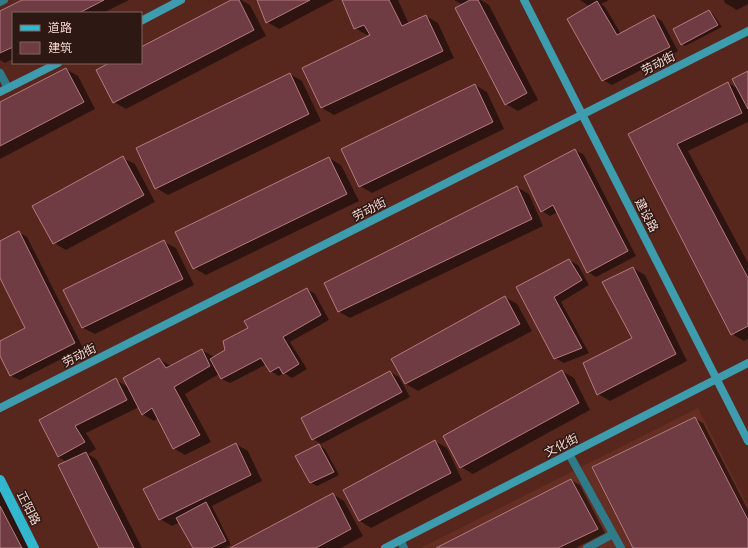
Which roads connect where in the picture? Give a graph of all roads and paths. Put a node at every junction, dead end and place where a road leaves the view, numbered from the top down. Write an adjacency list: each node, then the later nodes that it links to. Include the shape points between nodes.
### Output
1 (4, 0): 4 (street)
2 (181, 0): 5 (street)
3 (524, 0): 11 (street, 建设路)
4 (0, 2)
5 (142, 20)
6 (748, 31): 11 (street, 劳动街)
7 (56, 64): 9 (street)
8 (0, 73): 9 (street)
9 (8, 88): 10 (street)
10 (0, 92)
11 (582, 115): 13 (street, 建设路); 14 (street, 劳动街)
12 (748, 363): 13 (street, 文化街)
13 (716, 379): 15 (street, 建设路); 16 (street, 文化街)
14 (0, 408)
15 (748, 441)
16 (569, 454): 18 (street); 19 (street, 文化街)
17 (0, 480): 20 (main road, 正阳路)
18 (613, 534): 22 (street); 23 (street)
19 (402, 544): 21 (street, 文化街)
20 (34, 548)
21 (385, 548)
22 (587, 548)
23 (621, 548)

